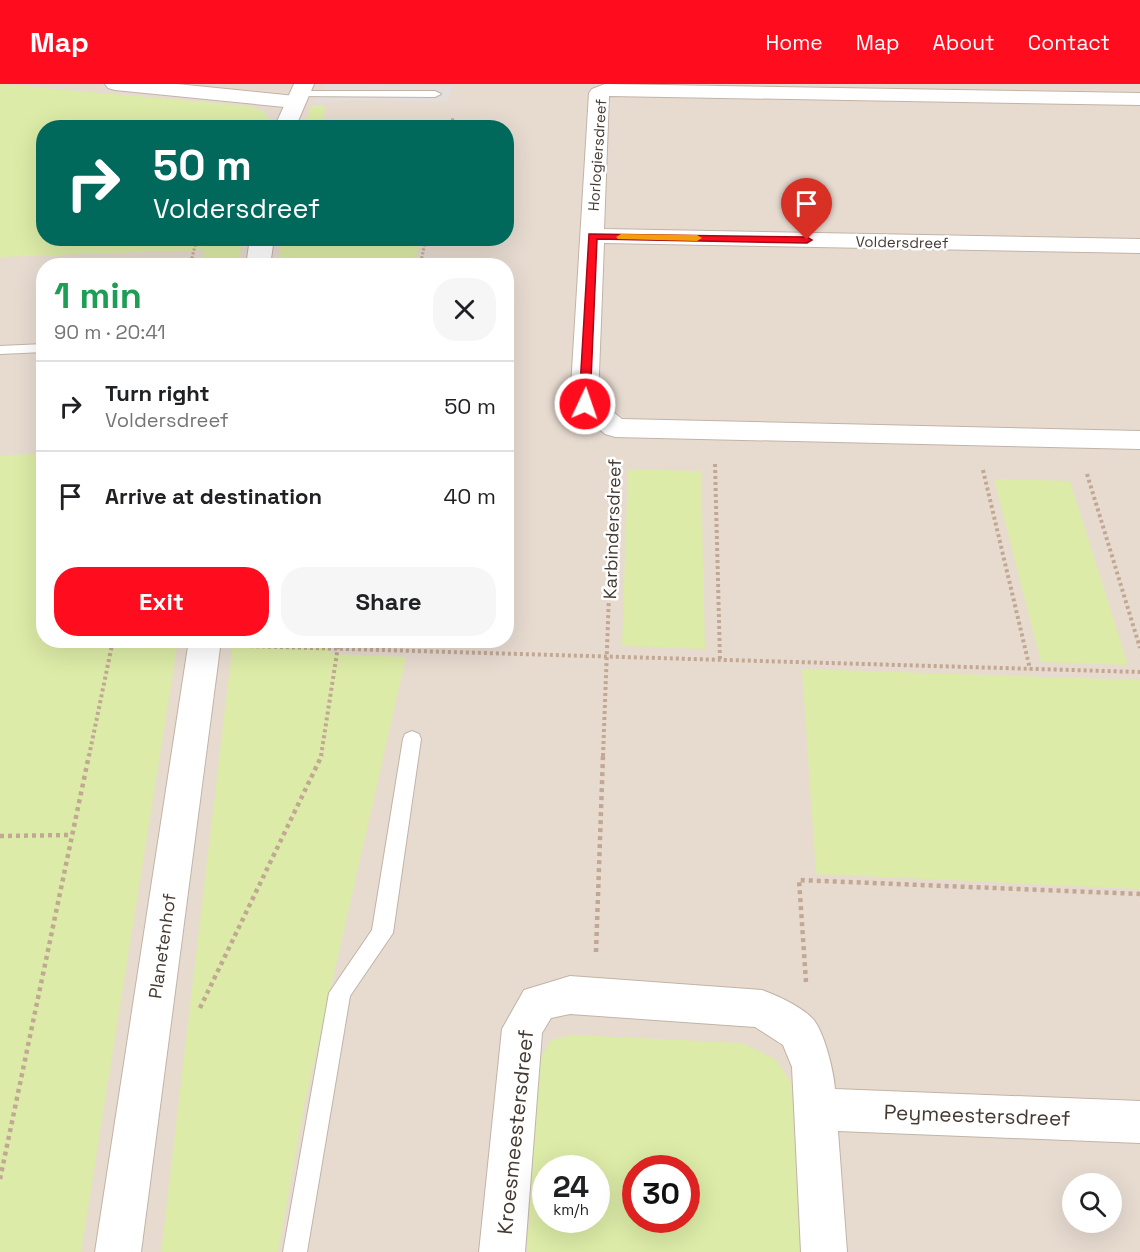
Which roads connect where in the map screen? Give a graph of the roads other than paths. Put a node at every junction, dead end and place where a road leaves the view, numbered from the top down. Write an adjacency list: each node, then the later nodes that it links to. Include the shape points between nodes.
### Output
1 (115, 84): 2 (street)
2 (299, 93): 3 (lane); 5 (street)
3 (435, 94)
4 (1140, 99): 6 (street, Horlogiersdreef, via 609,89 599,93)
5 (287, 120)
6 (592, 236): 7 (street, Voldersdreef); 10 (street, Horlogiersdreef, via 585,404 615,428)
7 (1140, 246)
8 (36, 348): 9 (lane)
9 (0, 350)
10 (1140, 440)
11 (203, 648): 15 (street, Planetenhof)
12 (412, 739): 16 (lane, via 382,933 340,993)
13 (815, 1109): 14 (street, Peymeestersdreef); 17 (street, Kroesmeestersdreef, via 813,1067 798,1032 762,1009 570,995 538,1003 522,1029); 18 (street, Kroesmeestersdreef)
14 (1140, 1122)
15 (118, 1252)
16 (295, 1252)
17 (502, 1252)
18 (824, 1252)

